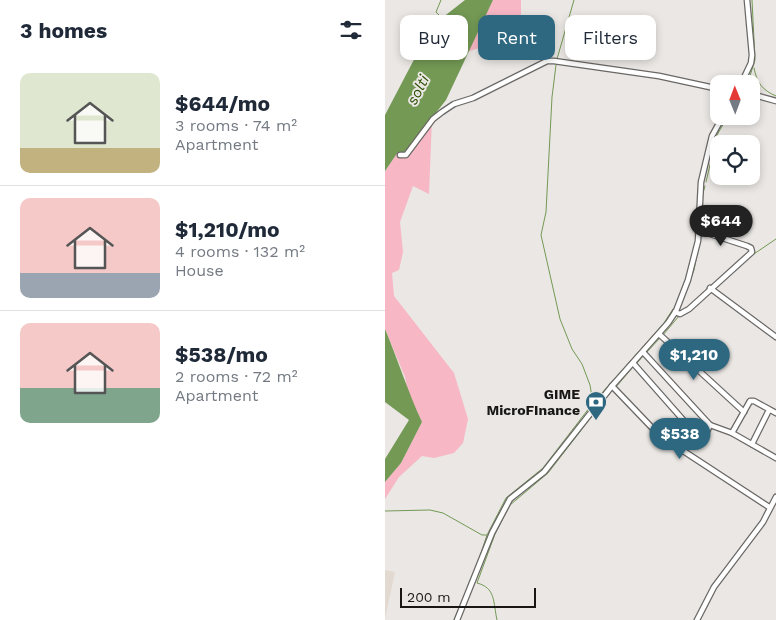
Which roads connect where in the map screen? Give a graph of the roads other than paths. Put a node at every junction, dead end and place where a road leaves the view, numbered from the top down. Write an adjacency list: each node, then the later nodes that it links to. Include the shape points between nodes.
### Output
1 (747, 0): 2 (street, via 752,55)
2 (745, 75)
3 (710, 87): 7 (street, via 659,76 547,61 473,98 454,104 433,119 406,155)
4 (760, 97): 5 (street)
5 (776, 101)
6 (718, 125): 8 (street, via 711,136 701,182)
7 (400, 155)
8 (698, 230): 9 (street, via 752,249); 10 (street, via 688,280)
9 (710, 288): 10 (street, via 689,308 680,314); 12 (street)
10 (675, 312): 11 (street)
11 (659, 334): 13 (street); 17 (street)
12 (776, 336)
13 (643, 352): 14 (street); 19 (street)
14 (633, 363): 15 (street); 19 (street, via 700,439 704,438)
15 (612, 386): 24 (street, via 659,434); 25 (street, via 544,472 503,508)
16 (769, 410): 17 (street, via 752,401); 18 (street); 21 (street)
17 (744, 412): 20 (street)
18 (776, 413)
19 (710, 426): 20 (street)
20 (732, 433): 21 (street)
21 (751, 444): 22 (street)
22 (776, 458)
23 (776, 497): 24 (street)
24 (769, 507): 26 (street, via 763,522 714,588)
25 (457, 620)
26 (697, 620)

